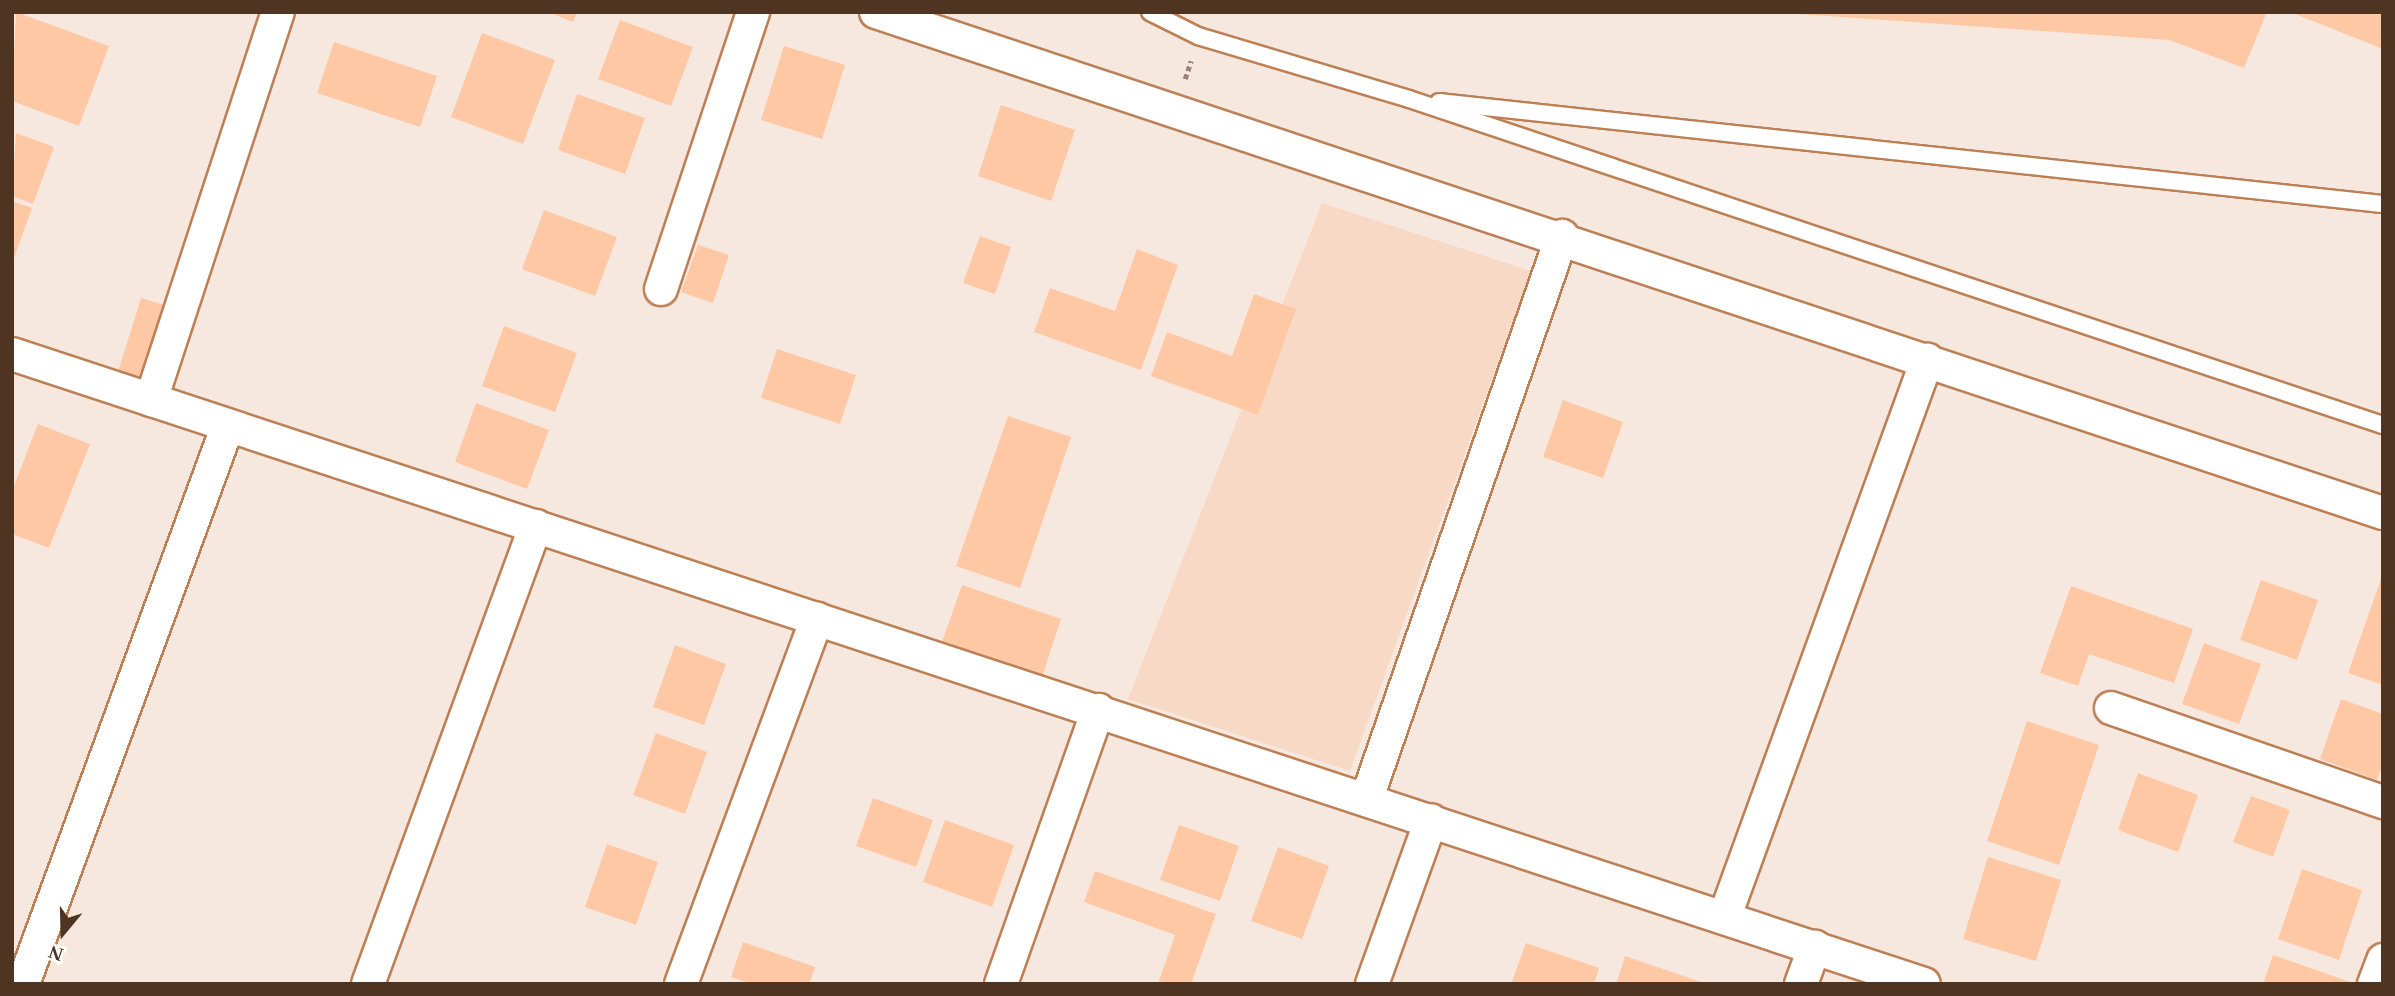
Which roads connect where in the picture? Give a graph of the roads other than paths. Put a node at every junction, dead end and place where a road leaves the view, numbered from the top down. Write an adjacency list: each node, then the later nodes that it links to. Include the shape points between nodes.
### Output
1 (278, 12): 11 (street)
2 (753, 12): 8 (street)
3 (876, 12): 7 (street)
4 (1150, 12): 5 (lane, via 1198,36)
5 (1409, 99): 6 (lane); 13 (lane)
6 (2383, 204)
7 (1562, 236): 10 (street); 19 (street)
8 (661, 289)
9 (12, 354): 11 (street)
10 (1927, 360): 14 (street); 22 (street)
11 (150, 400): 12 (street)
12 (228, 425): 15 (street); 25 (street)
13 (2383, 425)
14 (2383, 513)
15 (536, 526): 16 (street); 26 (street)
16 (817, 618): 18 (street); 27 (street)
17 (2111, 708): 20 (street)
18 (1098, 710): 19 (street); 28 (street)
19 (1367, 798): 21 (street)
20 (2383, 802)
21 (1431, 820): 22 (street); 29 (street)
22 (1725, 916): 23 (street)
23 (1815, 946): 30 (street); 31 (street)
24 (2383, 960): 32 (street)
25 (23, 984)
26 (368, 984)
27 (681, 984)
28 (1001, 984)
29 (1372, 984)
30 (1801, 984)
31 (1924, 984)
32 (2374, 984)

